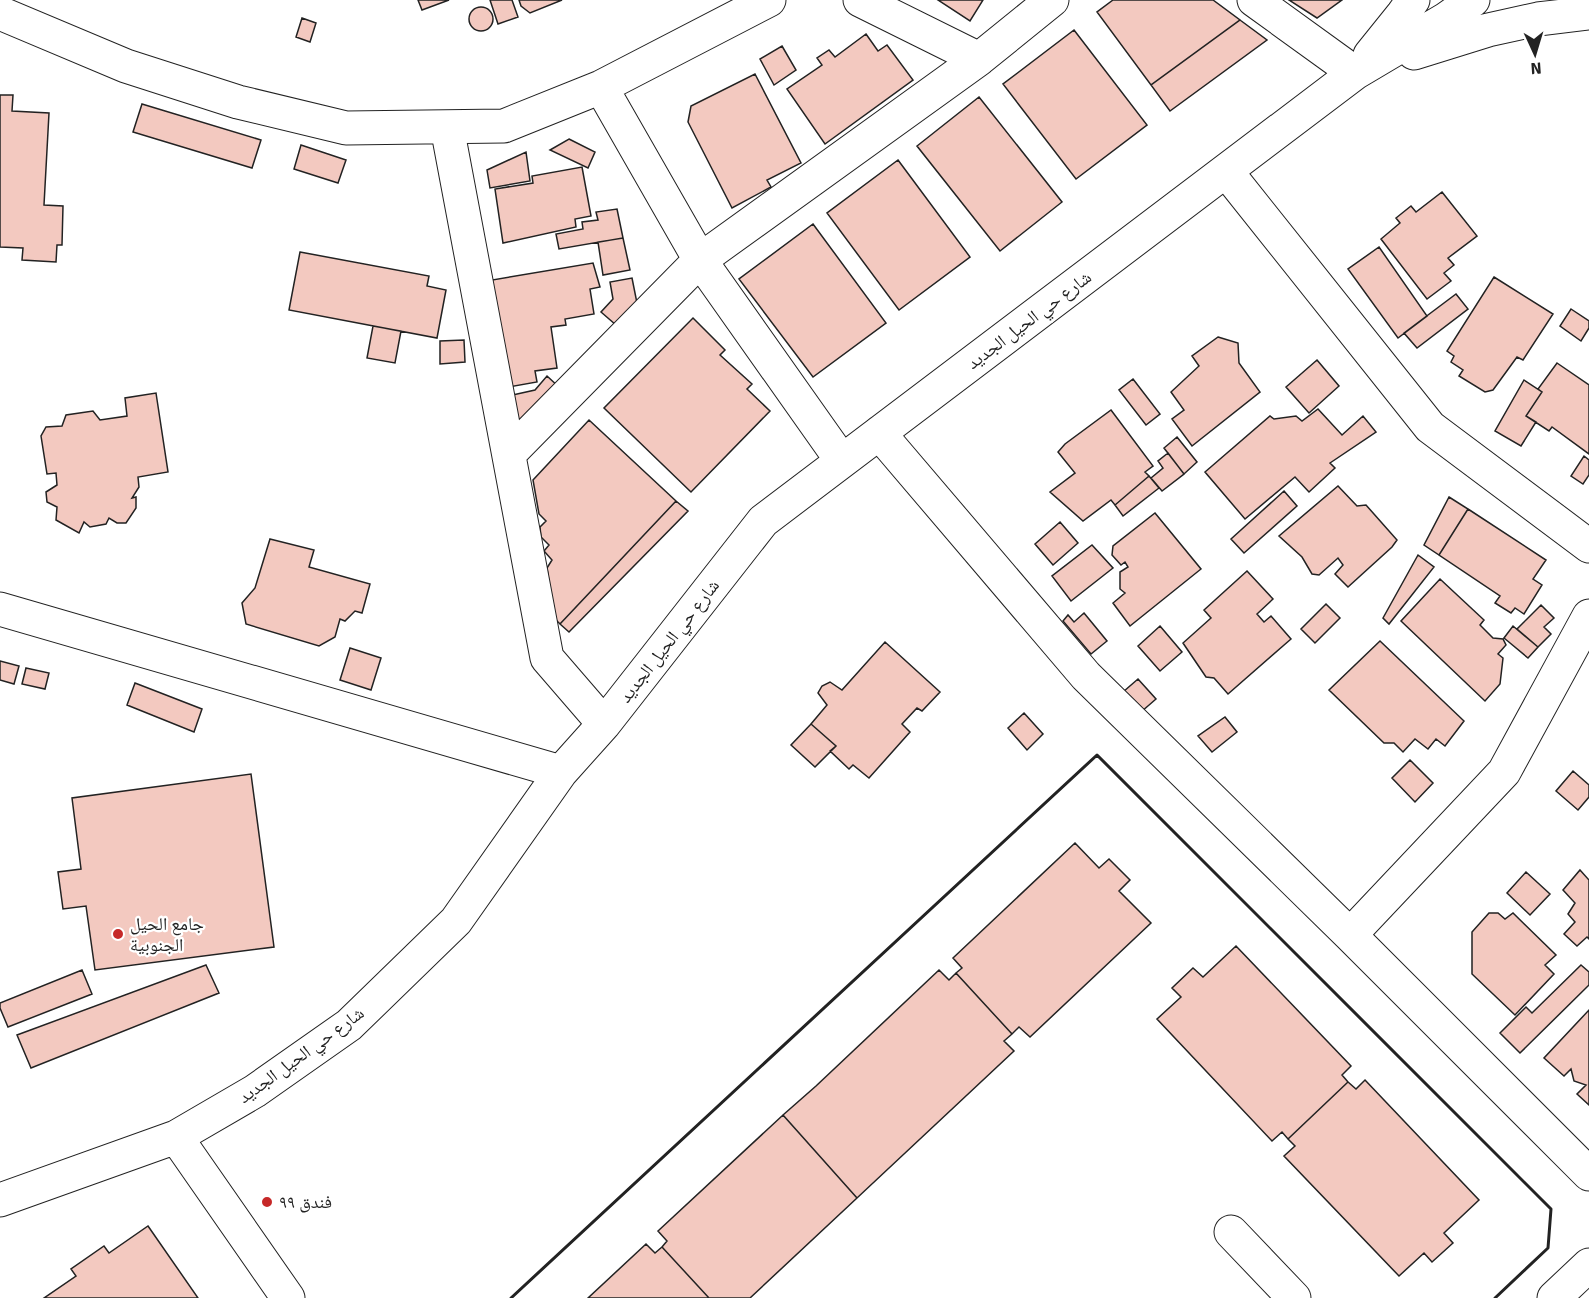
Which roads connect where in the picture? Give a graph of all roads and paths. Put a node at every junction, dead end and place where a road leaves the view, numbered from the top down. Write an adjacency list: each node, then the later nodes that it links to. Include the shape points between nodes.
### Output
1 (769, 0): 11 (street)
2 (860, 0): 9 (street)
3 (1052, 0): 9 (street)
4 (1254, 0): 10 (street)
5 (1413, 0): 10 (street)
6 (1473, 0): 10 (street)
7 (0, 13): 12 (street, via 126,66 238,102 346,128)
8 (1589, 13): 10 (street, via 1488,30)
9 (979, 59): 14 (street)
10 (1355, 73): 13 (street, شارع حي الحيل الجديد)
11 (601, 87): 12 (street, via 504,126); 14 (street)
12 (447, 127): 16 (street)
13 (1226, 171): 15 (street, شارع حي الحيل الجديد); 18 (street, via 1430,427)
14 (700, 260): 16 (street); 17 (street)
15 (879, 433): 17 (street, شارع حي الحيل الجديد); 23 (street, via 1086,676)
16 (509, 454): 21 (street, via 547,658)
17 (842, 461): 21 (street, شارع حي الحيل الجديد, via 763,521)
18 (1589, 546)
19 (0, 609): 22 (street)
20 (1589, 616): 23 (street, via 1504,772)
21 (604, 724): 22 (street, شارع حي الحيل الجديد)
22 (561, 772): 24 (street, شارع حي الحيل الجديد, via 456,921 349,1025 255,1091)
23 (1350, 935): 25 (street)
24 (176, 1137): 26 (street, شارع حي الحيل الجديد); 29 (street)
25 (1589, 1174)
26 (0, 1200)
27 (1231, 1232): 30 (street)
28 (1589, 1265): 31 (street)
29 (288, 1298)
30 (1294, 1298)
31 (1554, 1298)

